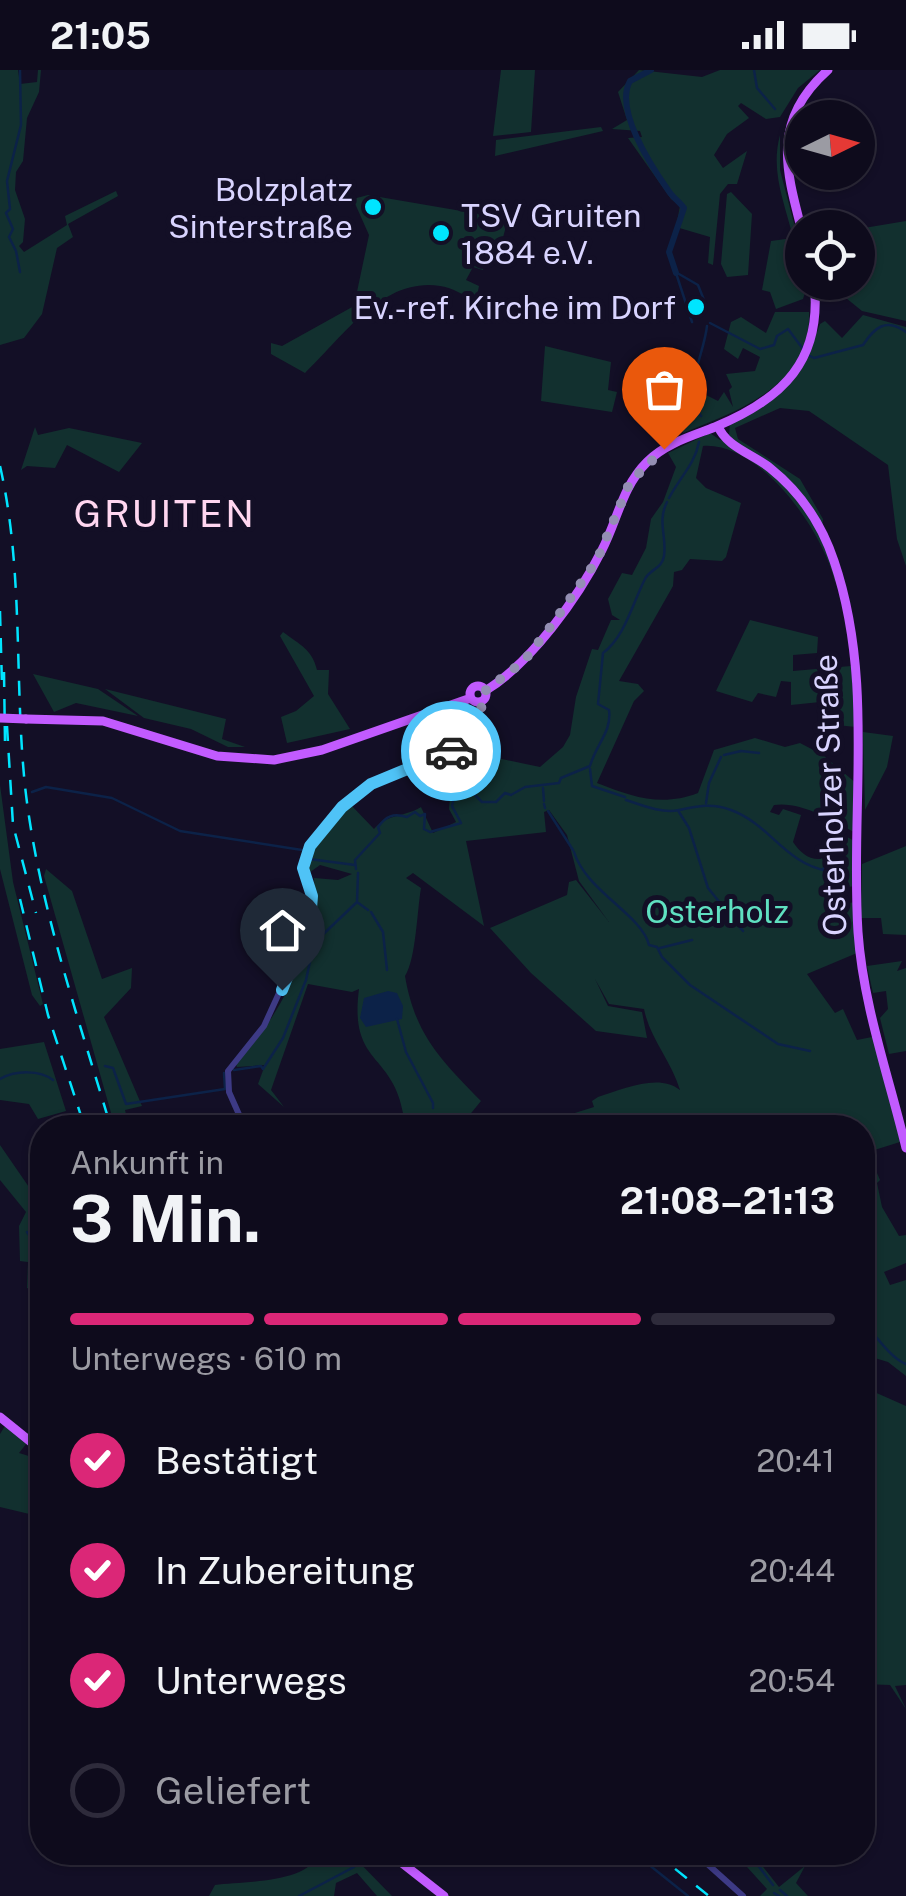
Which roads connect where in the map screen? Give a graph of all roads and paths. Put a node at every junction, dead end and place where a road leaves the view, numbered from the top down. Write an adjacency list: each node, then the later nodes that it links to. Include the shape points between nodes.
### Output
1 (828, 70): 2 (main road, via 801,100 786,142)
2 (796, 210)
3 (815, 300): 4 (main road, via 805,356 774,395)
4 (718, 426): 5 (main road, via 650,458 630,482 591,568 532,652 486,690 475,686); 8 (main road, Osterholzer Straße, via 804,503 838,572 859,730 860,956)
5 (476, 700): 6 (main road, bridge, via 274,760 217,756 103,722); 7 (street, via 478,720 450,752 371,784 307,850 303,868 312,910 306,934 264,1026 228,1070)
6 (0, 718)
7 (239, 1115)
8 (902, 1119): 9 (main road, Osterholzer Straße)
9 (906, 1148)
10 (0, 1416): 11 (main road)
11 (30, 1441)
12 (406, 1865): 15 (main road)
13 (408, 1865): 15 (street)
14 (708, 1865): 17 (street)
15 (410, 1868): 16 (main road)
16 (444, 1896)
17 (743, 1896)

